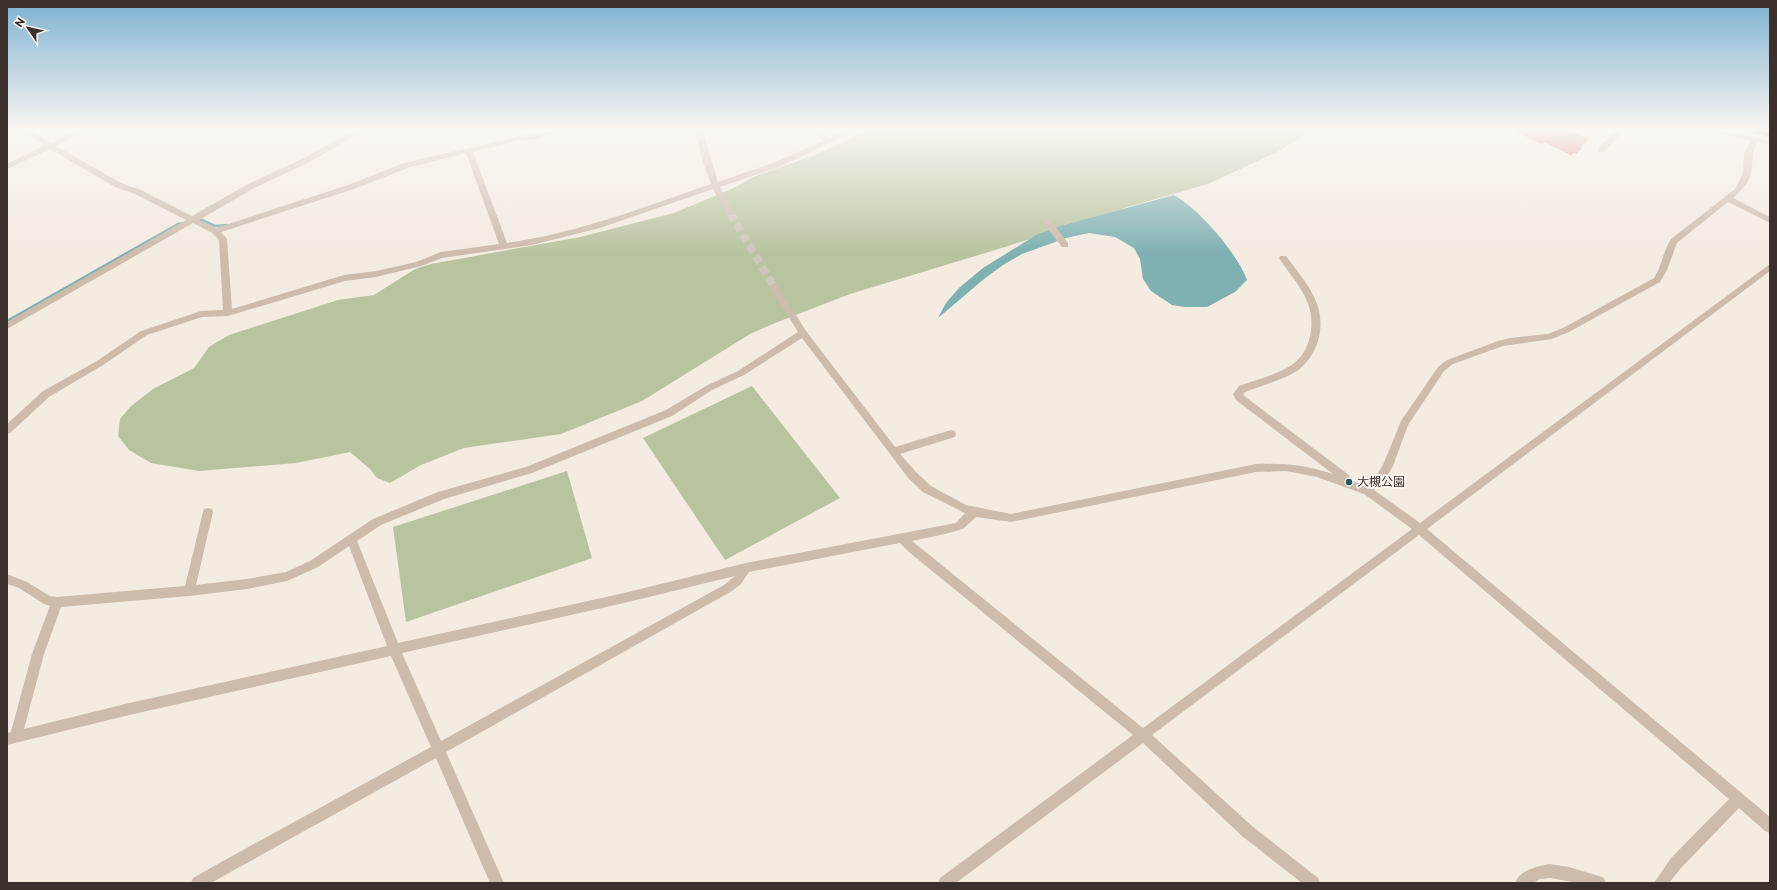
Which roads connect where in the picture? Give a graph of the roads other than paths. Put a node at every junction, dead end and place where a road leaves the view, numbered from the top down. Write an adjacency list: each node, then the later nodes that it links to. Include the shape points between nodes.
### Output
1 (93, 171): 11 (street, via 118,185)
2 (284, 171): 11 (street)
3 (393, 171): 14 (street, via 352,187)
4 (477, 171): 15 (street)
5 (709, 171): 8 (street)
6 (759, 171): 8 (street)
7 (1747, 171): 9 (street, via 1738,190)
8 (714, 185): 10 (street); 15 (street, via 600,225 532,242)
9 (1728, 199): 12 (street); 26 (street, via 1718,204 1674,241 1669,248 1663,273 1657,280 1566,330 1549,337 1506,342 1450,362 1441,369 1404,424 1388,466)
10 (730, 213)
11 (193, 219): 14 (street); 21 (street)
12 (1770, 220)
13 (1047, 222): 16 (street)
14 (215, 231): 20 (street, via 223,239)
15 (504, 245): 20 (street, via 441,255 418,264 376,274 344,278)
16 (1066, 245)
17 (1283, 258): 26 (street, via 1312,299 1317,312 1316,334 1309,352 1292,370 1242,389 1239,397 1337,474)
18 (1770, 267): 29 (street)
19 (774, 287): 22 (street)
20 (228, 313): 23 (street, via 201,314 144,333 100,363 46,394)
21 (7, 326)
22 (803, 333): 25 (street); 31 (street, via 747,369 709,388 669,413 528,470 435,497 377,522)
23 (7, 430)
24 (951, 434): 25 (street)
25 (893, 452): 28 (street, via 927,489 946,501)
26 (1367, 491): 28 (street, via 1318,473 1286,467 1256,468 1011,518); 29 (street)
27 (208, 512): 34 (street)
28 (974, 512): 30 (street, via 955,527)
29 (1420, 529): 37 (street); 40 (street)
30 (901, 537): 32 (street); 37 (street, via 913,550)
31 (351, 538): 34 (street, via 314,564 287,576 247,584); 36 (street)
32 (746, 568): 36 (street, via 624,598); 39 (street, via 737,581 728,588)
33 (7, 579): 35 (street, via 23,585 48,601)
34 (189, 590): 35 (street)
35 (57, 602): 38 (street)
36 (394, 648): 38 (street); 39 (street)
37 (1142, 735): 44 (street); 45 (street, via 1246,831)
38 (11, 737)
39 (439, 749): 42 (street); 43 (street)
40 (1738, 799): 41 (street); 48 (street, via 1676,863)
41 (1770, 826)
42 (198, 883)
43 (497, 883)
44 (944, 883)
45 (1313, 883)
46 (1522, 883): 47 (street, via 1533,874 1555,869)
47 (1599, 883)
48 (1661, 883)

